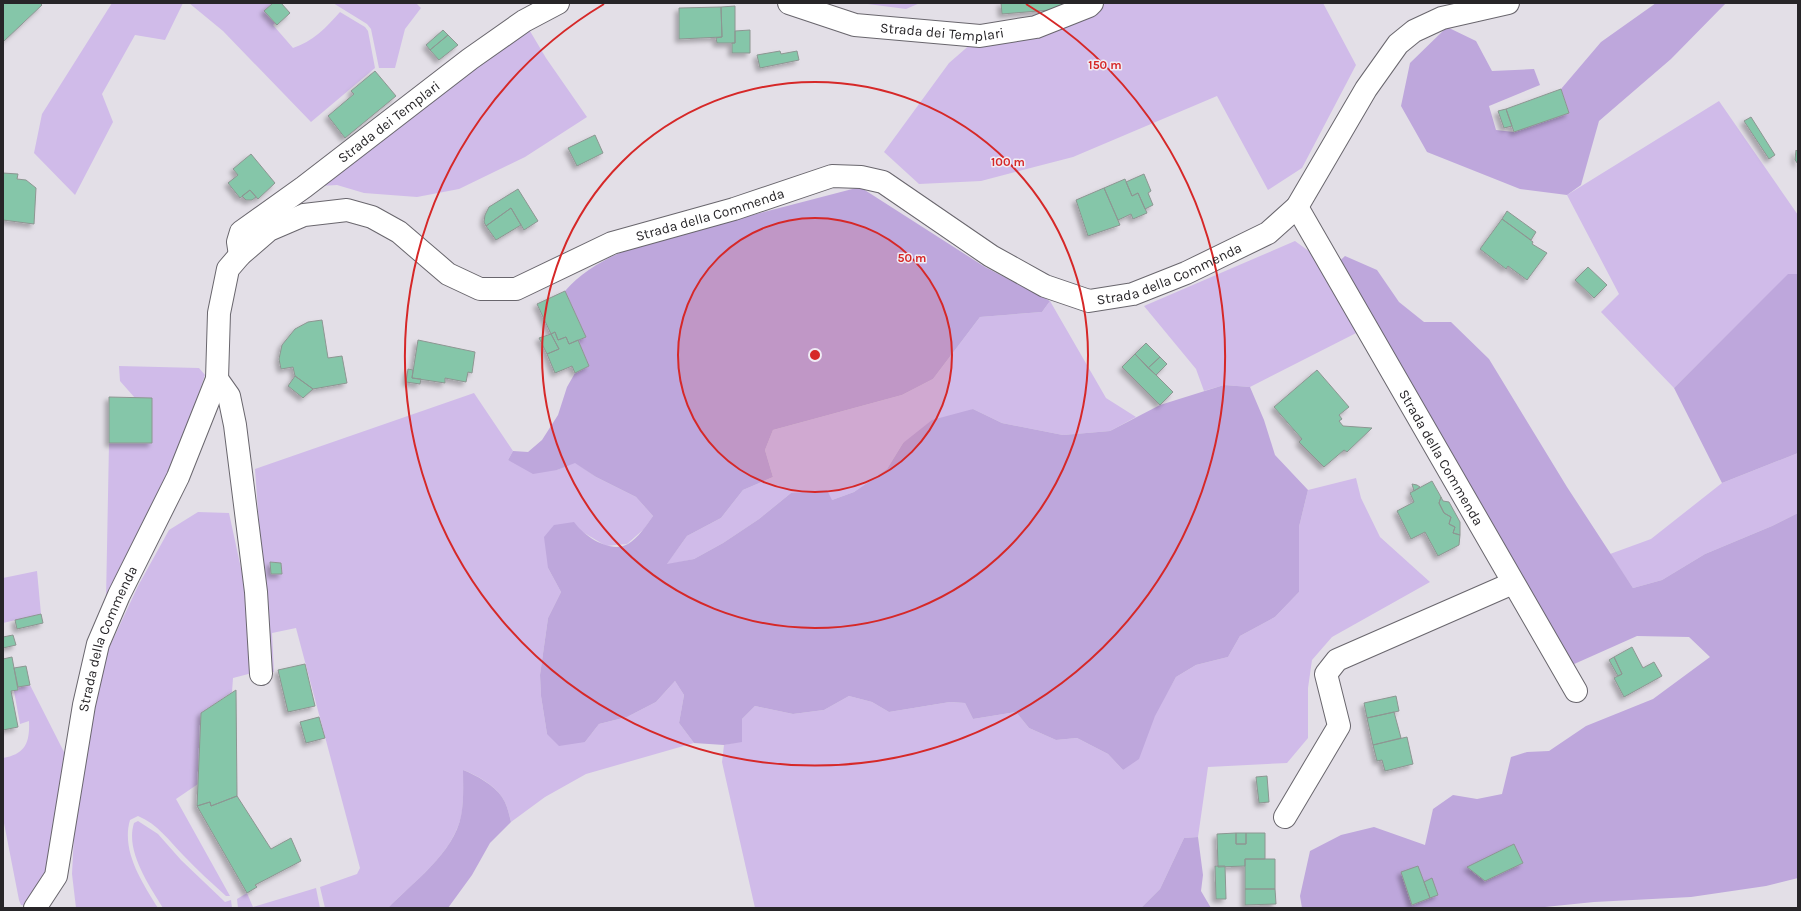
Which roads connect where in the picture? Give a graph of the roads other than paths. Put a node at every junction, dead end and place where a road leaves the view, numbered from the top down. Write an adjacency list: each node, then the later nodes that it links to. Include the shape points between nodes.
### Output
1 (558, 3): 6 (street, Strada dei Templari, via 524,21 470,59 304,187 241,232 238,242)
2 (789, 3): 3 (street, Strada dei Templari, via 855,25 980,36 1036,27)
3 (1092, 3)
4 (1508, 3): 5 (street, Strada della Commenda, via 1442,18 1414,31 1398,44 1366,89)
5 (1297, 207): 6 (street, Strada della Commenda, via 1268,233 1186,273 1133,294 1089,301 1045,286 991,256 883,182 861,177 832,176 734,209 612,243 516,289 480,289 448,274 399,232 372,217 348,210 304,215 269,230); 8 (street, Strada della Commenda)
6 (240, 255): 7 (street, Strada della Commenda, via 228,269 219,313)
7 (218, 380): 9 (street, via 229,396 235,425 256,592); 12 (street, Strada della Commenda, via 178,477 119,595 98,644 84,705 56,876)
8 (1513, 583): 10 (street, Strada della Commenda); 11 (street, via 1337,660 1326,674 1339,726)
9 (261, 674)
10 (1576, 691)
11 (1285, 817)
12 (35, 908)

